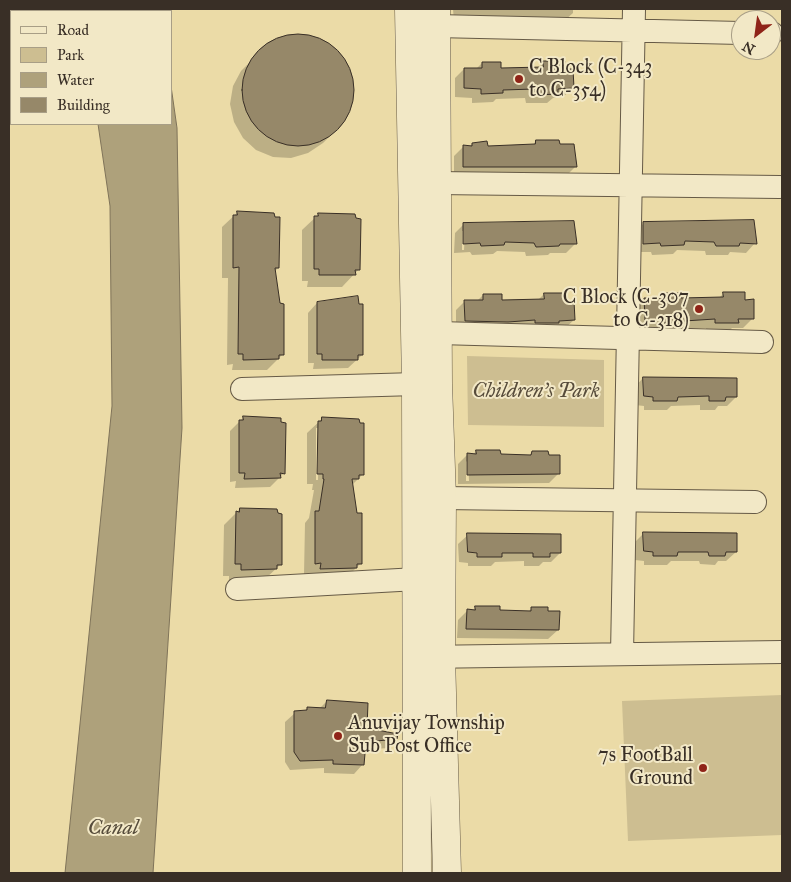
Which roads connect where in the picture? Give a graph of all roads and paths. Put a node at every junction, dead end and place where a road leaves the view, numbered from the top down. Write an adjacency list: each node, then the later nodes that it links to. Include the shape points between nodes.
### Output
1 (409, 9): 11 (street)
2 (436, 17): 3 (street); 5 (street)
3 (634, 19): 4 (street); 6 (street)
4 (731, 31)
5 (436, 183): 6 (street); 8 (street)
6 (631, 186): 7 (street); 9 (street)
7 (780, 187)
8 (439, 333): 9 (street); 11 (street)
9 (628, 338): 10 (street); 14 (street)
10 (762, 342)
11 (427, 384): 12 (street); 13 (street); 16 (street)
12 (242, 389)
13 (442, 498): 14 (street); 20 (street)
14 (625, 500): 15 (street); 19 (street)
15 (755, 502)
16 (417, 579): 17 (street); 20 (street)
17 (237, 589)
18 (782, 652): 19 (street)
19 (622, 654): 20 (street)
20 (429, 657): 21 (street); 22 (street)
21 (417, 796): 22 (street); 23 (street)
22 (445, 796): 24 (street)
23 (417, 873)
24 (447, 873)

